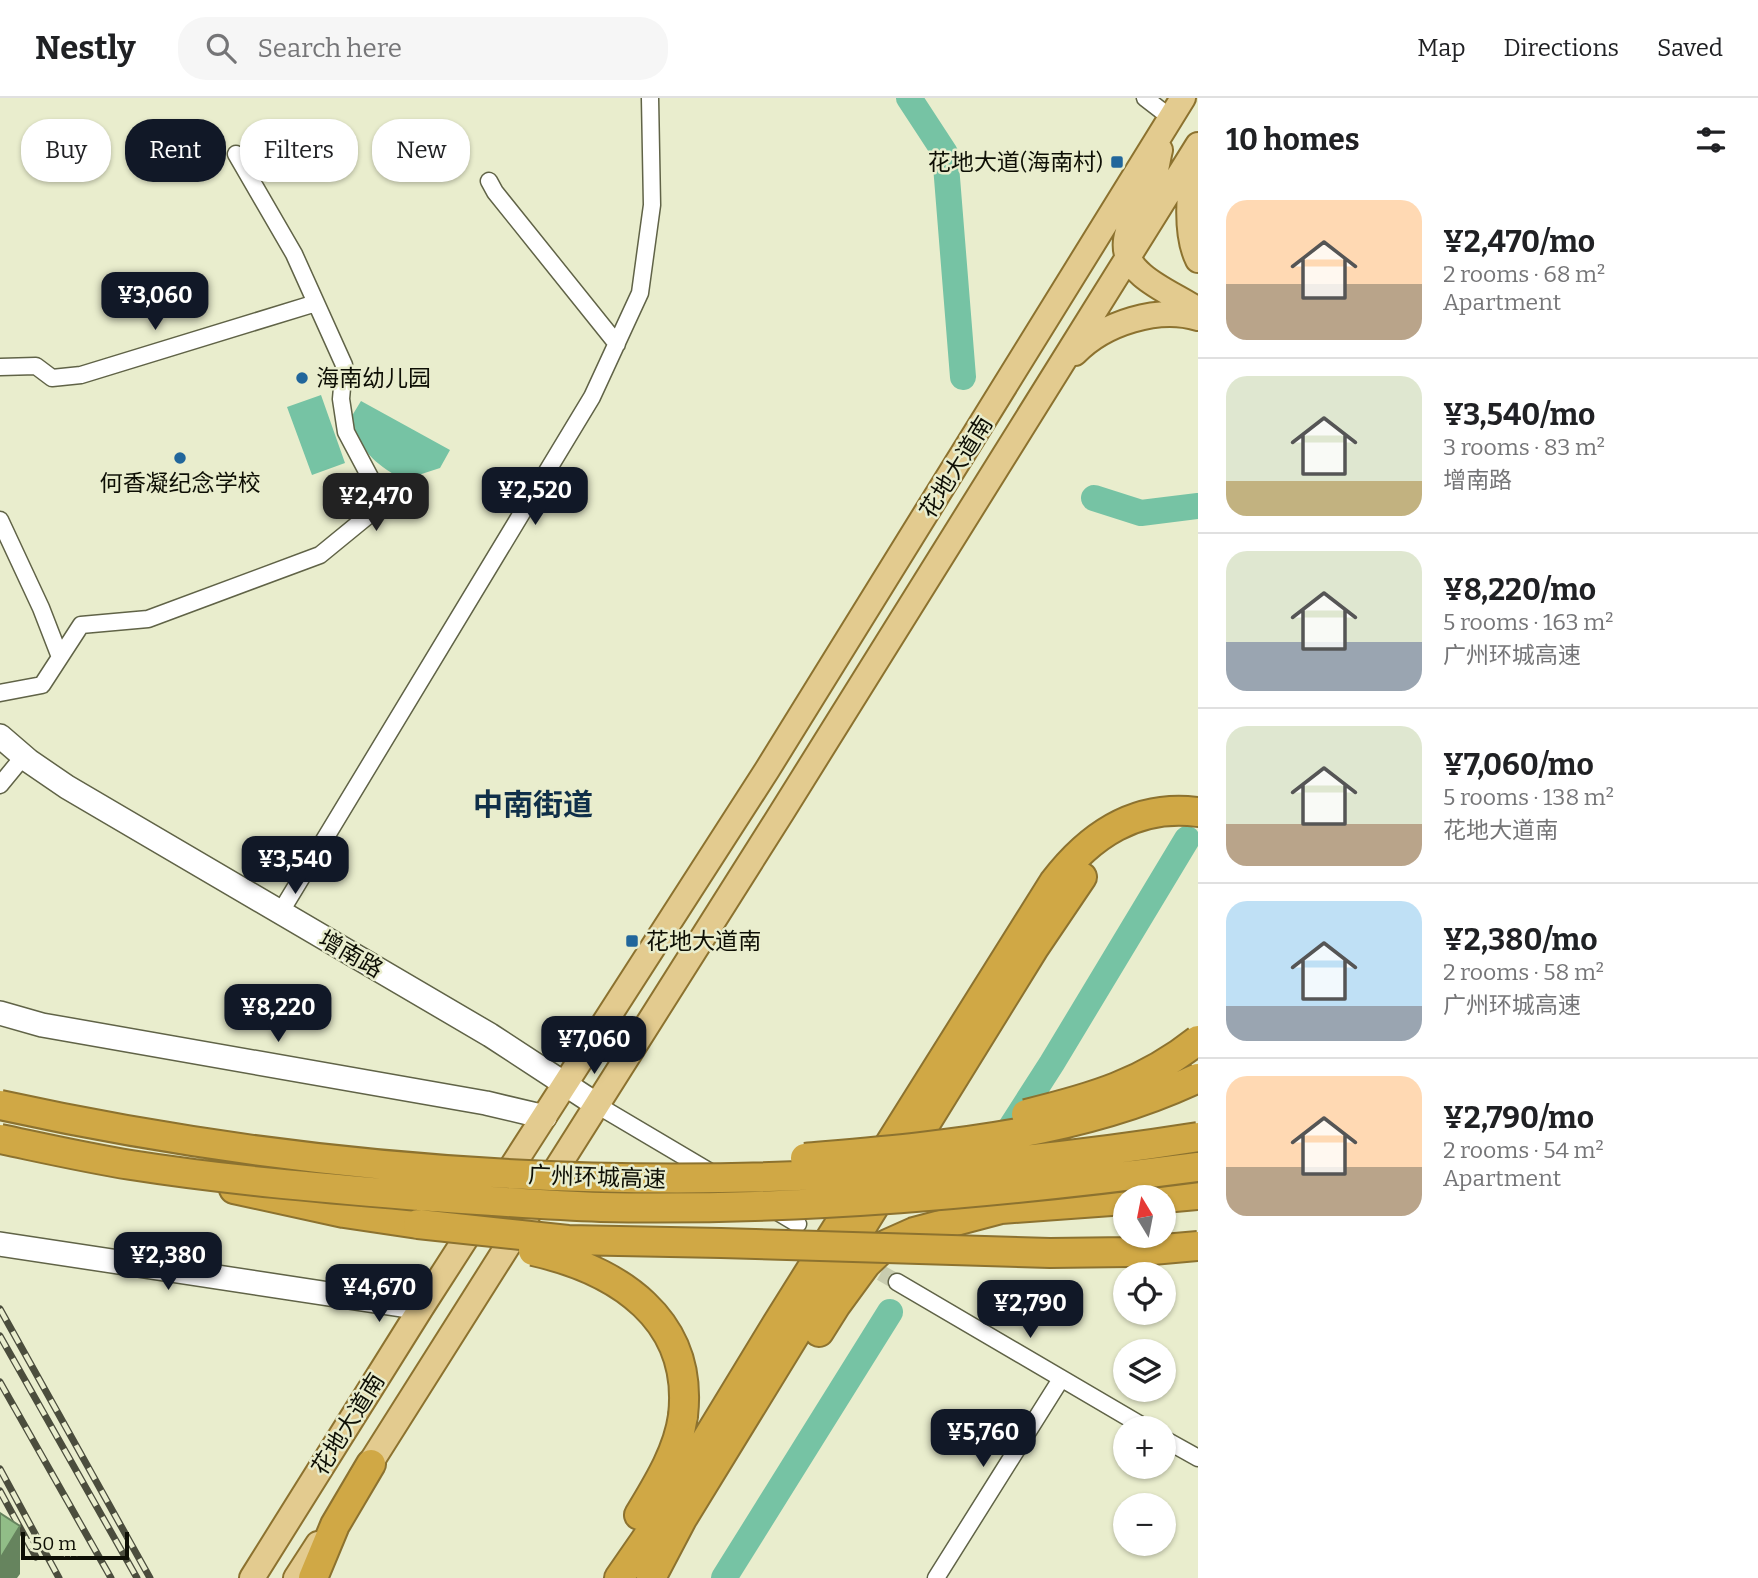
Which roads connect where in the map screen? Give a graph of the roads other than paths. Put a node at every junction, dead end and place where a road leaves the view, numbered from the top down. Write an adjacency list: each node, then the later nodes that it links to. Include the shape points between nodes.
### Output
1 (650, 98): 12 (street, via 652,205 642,280)
2 (1145, 98): 3 (street)
3 (1173, 115): 4 (main road, via 1169,150 1181,153); 7 (main road, via 1152,185 1129,223); 27 (main road, 花地大道南, via 767,770)
4 (1197, 147): 7 (main road, 花地大道南); 8 (main road, via 1189,212)
5 (236, 154): 9 (street, via 294,254)
6 (489, 181): 12 (street)
7 (1129, 257): 10 (main road, via 1142,275); 14 (main road, 花地大道南)
8 (1198, 260)
9 (316, 303): 13 (street, via 81,375 52,379 36,366); 16 (street, via 344,365 341,398 346,432 371,479 375,510 320,555 148,619 80,625)
10 (1198, 310)
11 (1198, 318): 14 (main road, via 1167,314 1118,324 1081,347)
12 (617, 344): 23 (street, via 593,397)
13 (0, 367)
14 (1055, 373): 29 (main road, 花地大道南)
15 (0, 520): 16 (street)
16 (60, 657): 17 (street, via 42,685)
17 (0, 693)
18 (0, 736): 19 (street, 增南路)
19 (23, 757): 20 (street); 23 (street, 增南路)
20 (0, 785)
21 (1198, 812): 55 (highway, via 1151,813 1113,826 1081,850 1054,882)
22 (1198, 831): 56 (highway, via 1162,830 1123,842 1095,863 1071,891 696,1496)
23 (280, 913): 27 (street, 增南路)
24 (0, 1013): 30 (street, via 42,1025 486,1102)
25 (1198, 1040): 34 (highway, bridge, via 1141,1078 1072,1102 1011,1118)
26 (1198, 1078): 34 (highway, bridge, via 1108,1113 1052,1127)
27 (566, 1084): 29 (street, 增南路); 30 (main road, 花地大道南)
28 (0, 1105): 35 (highway, 广州环城高速, bridge, via 197,1144)
29 (597, 1105): 41 (street); 50 (main road, 花地大道南)
30 (545, 1117): 45 (main road, 花地大道南)
31 (1198, 1137): 35 (highway, 广州环城高速, bridge, via 959,1166 749,1178 582,1178)
32 (0, 1139): 33 (highway, 广州环城高速, bridge)
33 (91, 1158): 36 (highway, 广州环城高速, bridge, via 321,1188 600,1207 754,1206 899,1198); 40 (highway, bridge, via 344,1213)
34 (780, 1160): 35 (highway, bridge, via 537,1171)
35 (410, 1167)
36 (1198, 1167)
37 (1198, 1195): 38 (highway)
38 (1176, 1197)
39 (1113, 1201): 57 (highway, via 1001,1209 926,1228 887,1244 836,1305)
40 (418, 1224): 43 (highway, bridge, via 568,1240 1050,1253); 54 (highway, bridge, via 565,1259 596,1271 628,1290 655,1315 673,1343 684,1380 679,1436)
41 (798, 1224)
42 (0, 1244): 45 (street)
43 (1198, 1245)
44 (897, 1282): 46 (street)
45 (421, 1308): 51 (main road, 花地大道南)
46 (1061, 1379): 47 (street); 58 (street)
47 (1125, 1416)
48 (1176, 1445): 49 (street)
49 (1198, 1458)
50 (370, 1464): 52 (main road, 花地大道南); 53 (highway, via 335,1525)
51 (252, 1578)
52 (296, 1578)
53 (313, 1578)
54 (602, 1578)
55 (619, 1578)
56 (651, 1578)
57 (667, 1578)
58 (936, 1578)

